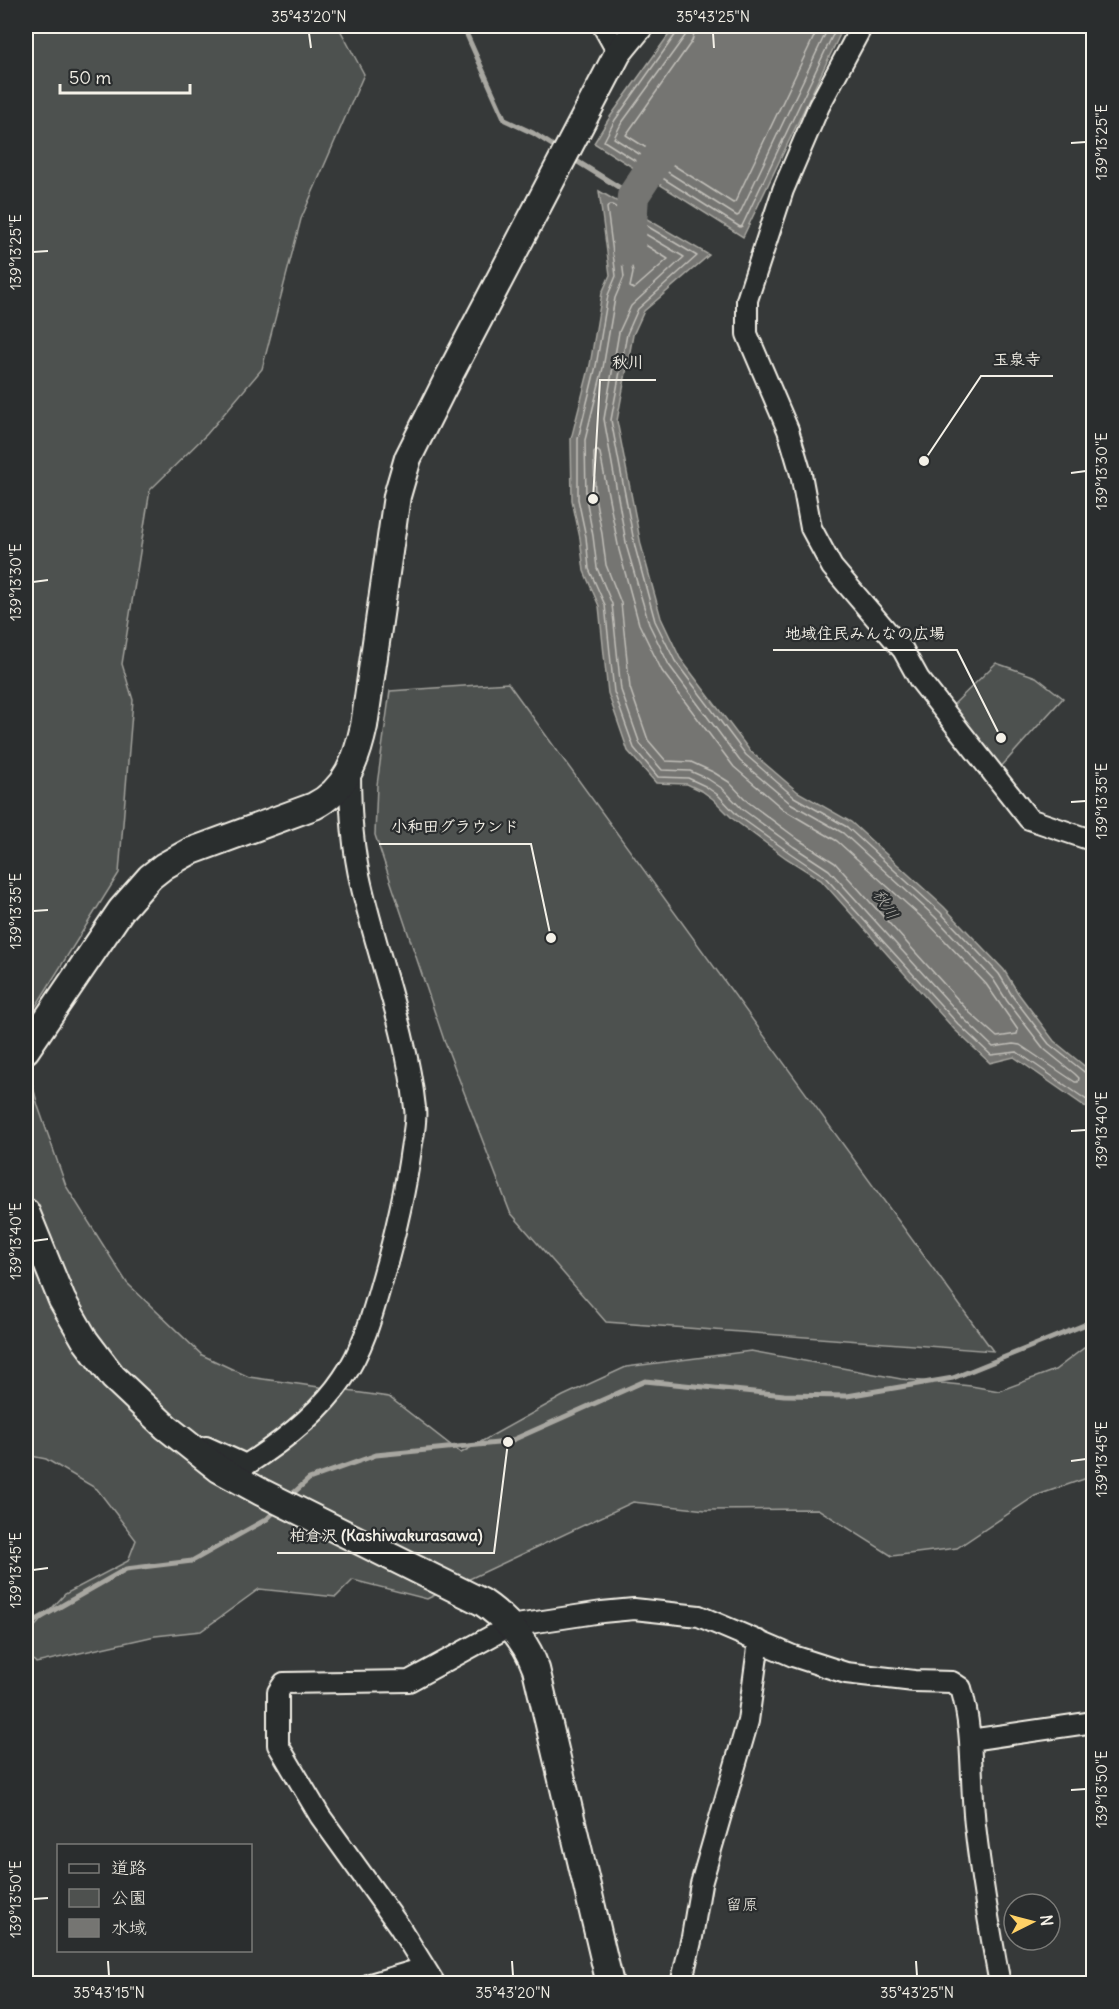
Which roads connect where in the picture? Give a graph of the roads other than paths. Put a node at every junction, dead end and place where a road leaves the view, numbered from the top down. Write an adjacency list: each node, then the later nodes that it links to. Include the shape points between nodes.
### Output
1 (603, 26): 4 (street)
2 (640, 26): 4 (street)
3 (862, 26): 6 (street, via 819,106 783,190 747,300 747,334 788,430 812,528 832,567 903,650 920,679 1029,819)
4 (618, 53): 5 (street, via 408,458 397,496 364,726)
5 (350, 771): 7 (street, via 337,791 322,803 189,852 150,877 121,910); 9 (street, via 350,811 360,882 391,994 416,1112 396,1231 364,1341 334,1391 293,1431 246,1465 206,1447)
6 (1094, 841)
7 (26, 1050)
8 (26, 1212): 9 (street, via 62,1300 85,1340 113,1377)
9 (195, 1452): 10 (street, via 261,1492 472,1597)
10 (510, 1626): 11 (street, via 602,1612 667,1611 699,1616); 14 (street, via 409,1681 284,1683 278,1692 278,1745 320,1816); 16 (street, via 536,1669)
11 (759, 1641): 13 (street, via 846,1673 952,1682 961,1688); 17 (street, via 748,1721 701,1884)
12 (1094, 1722): 13 (street)
13 (970, 1740): 18 (street, via 975,1823)
14 (430, 1976): 15 (street)
15 (370, 1983)
16 (610, 1983)
17 (681, 1983)
18 (1000, 1983)

